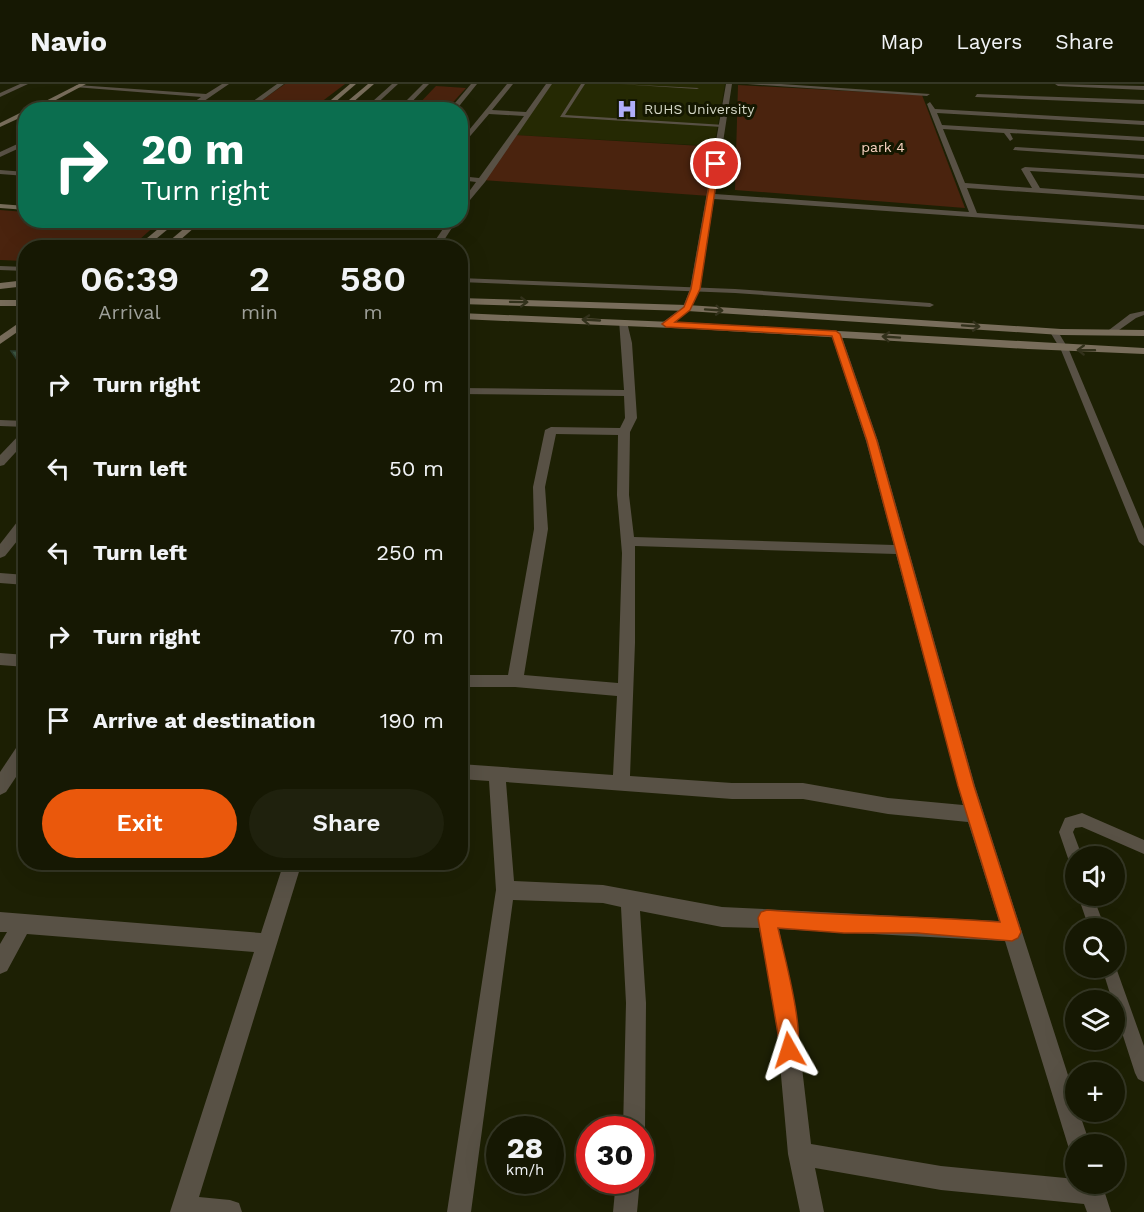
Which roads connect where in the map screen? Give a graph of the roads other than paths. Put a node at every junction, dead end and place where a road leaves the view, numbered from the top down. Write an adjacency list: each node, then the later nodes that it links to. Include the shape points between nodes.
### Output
1 (25, 84): 26 (street)
2 (135, 84): 24 (street)
3 (226, 84): 27 (street)
4 (281, 84): 30 (street)
5 (353, 84): 31 (street)
6 (371, 84): 32 (street)
7 (396, 84): 33 (street)
8 (426, 84): 34 (street)
9 (474, 84): 35 (street)
10 (501, 84): 11 (street)
11 (510, 84): 37 (street)
12 (549, 84): 39 (street)
13 (583, 84): 44 (lane, via 562,116)
14 (621, 84): 21 (lane)
15 (729, 84): 44 (street)
16 (750, 84): 20 (street)
17 (923, 84): 25 (street)
18 (1058, 84): 23 (street)
19 (80, 86): 24 (street); 28 (street)
20 (829, 86): 22 (street)
21 (696, 88)
22 (874, 88): 25 (street)
23 (1144, 88)
24 (123, 90): 27 (street)
25 (927, 94): 38 (street)
26 (0, 95)
27 (207, 96): 29 (street)
28 (46, 102)
29 (198, 102)
30 (255, 102)
31 (332, 102)
32 (350, 102)
33 (375, 102)
34 (408, 102)
35 (459, 102)
36 (1144, 102): 40 (street, via 975,93)
37 (490, 110): 39 (street); 47 (street)
38 (933, 111): 40 (street); 45 (street)
39 (530, 112): 60 (street)
40 (986, 114): 42 (street)
41 (18, 116): 43 (street)
42 (1144, 123)
43 (0, 125)
44 (722, 125): 63 (street)
45 (939, 127): 46 (street); 61 (street)
46 (1006, 131): 48 (street); 50 (street)
47 (468, 136)
48 (1144, 139)
49 (18, 146): 51 (street)
50 (1015, 149): 52 (street); 53 (street)
51 (0, 155)
52 (1144, 157)
53 (1025, 169): 58 (street); 62 (street)
54 (18, 171): 56 (street)
55 (0, 172): 56 (street)
56 (14, 173): 57 (street)
57 (18, 173)
58 (1144, 176)
59 (468, 179): 60 (street)
60 (482, 180): 65 (street)
61 (962, 185): 62 (street); 68 (street)
62 (1037, 190): 64 (street)
63 (711, 196): 68 (street); 79 (street)
64 (1144, 198)
65 (468, 199)
66 (0, 206): 67 (street)
67 (18, 207)
68 (974, 215): 69 (street)
69 (1144, 227)
70 (165, 228): 72 (street)
71 (190, 228): 73 (street)
72 (150, 240)
73 (175, 240)
74 (0, 268): 75 (lane)
75 (18, 269)
76 (468, 280): 79 (lane)
77 (18, 285): 78 (street)
78 (0, 286)
79 (695, 289): 83 (lane); 84 (street)
80 (468, 301): 84 (street, one-way to 84)
81 (0, 303): 82 (street)
82 (18, 303)
83 (930, 305)
84 (687, 308): 88 (street); 91 (street, one-way to 91)
85 (1144, 313): 92 (lane)
86 (468, 319): 87 (street, one-way to 86)
87 (622, 322): 88 (street); 99 (street)
88 (666, 324): 94 (street)
89 (18, 325): 90 (street)
90 (16, 327): 95 (street)
91 (1054, 332): 92 (street); 96 (lane)
92 (1109, 333): 93 (street)
93 (1144, 333)
94 (836, 334): 96 (street, one-way to 94); 108 (street, via 872,441)
95 (0, 341)
96 (1065, 350): 97 (street, one-way to 96); 107 (lane)
97 (1144, 351)
98 (468, 392): 99 (street)
99 (629, 393): 102 (street, via 631,418)
100 (0, 423): 101 (street)
101 (18, 424)
102 (624, 432): 106 (street, via 623,495); 115 (street, via 551,430 539,487 541,529)
103 (18, 443): 104 (street)
104 (0, 462)
105 (18, 530): 109 (street)
106 (628, 541): 108 (street); 116 (street)
107 (1144, 542)
108 (902, 550): 122 (street)
109 (0, 553)
110 (0, 578): 111 (street)
111 (18, 579)
112 (0, 659): 113 (street)
113 (18, 660)
114 (468, 681): 115 (street)
115 (515, 681): 116 (street)
116 (626, 690): 120 (street)
117 (18, 759): 121 (street)
118 (468, 771): 119 (street)
119 (496, 773): 120 (street); 126 (street)
120 (621, 782): 122 (street, via 803,791 888,806)
121 (0, 787)
122 (975, 814): 131 (street)
123 (1071, 846): 124 (lane, via 1066,832 1070,824 1082,820)
124 (1144, 847)
125 (290, 870): 132 (street)
126 (505, 890): 127 (street, via 603,894); 143 (street)
127 (630, 900): 128 (street, via 722,917); 136 (street, via 636,1003)
128 (767, 918): 131 (street); 138 (street, via 785,1008)
129 (0, 921): 130 (street)
130 (22, 924): 132 (street); 133 (street)
131 (1012, 932): 137 (street)
132 (267, 943): 141 (street)
133 (0, 964)
134 (1113, 978): 135 (lane)
135 (1144, 1073)
136 (634, 1116)
137 (1075, 1134)
138 (800, 1154): 140 (street, via 941,1178); 145 (street)
139 (627, 1194): 144 (street)
140 (1094, 1196)
141 (183, 1209): 142 (street)
142 (230, 1212)
143 (459, 1212)
144 (625, 1212)
145 (812, 1212)

